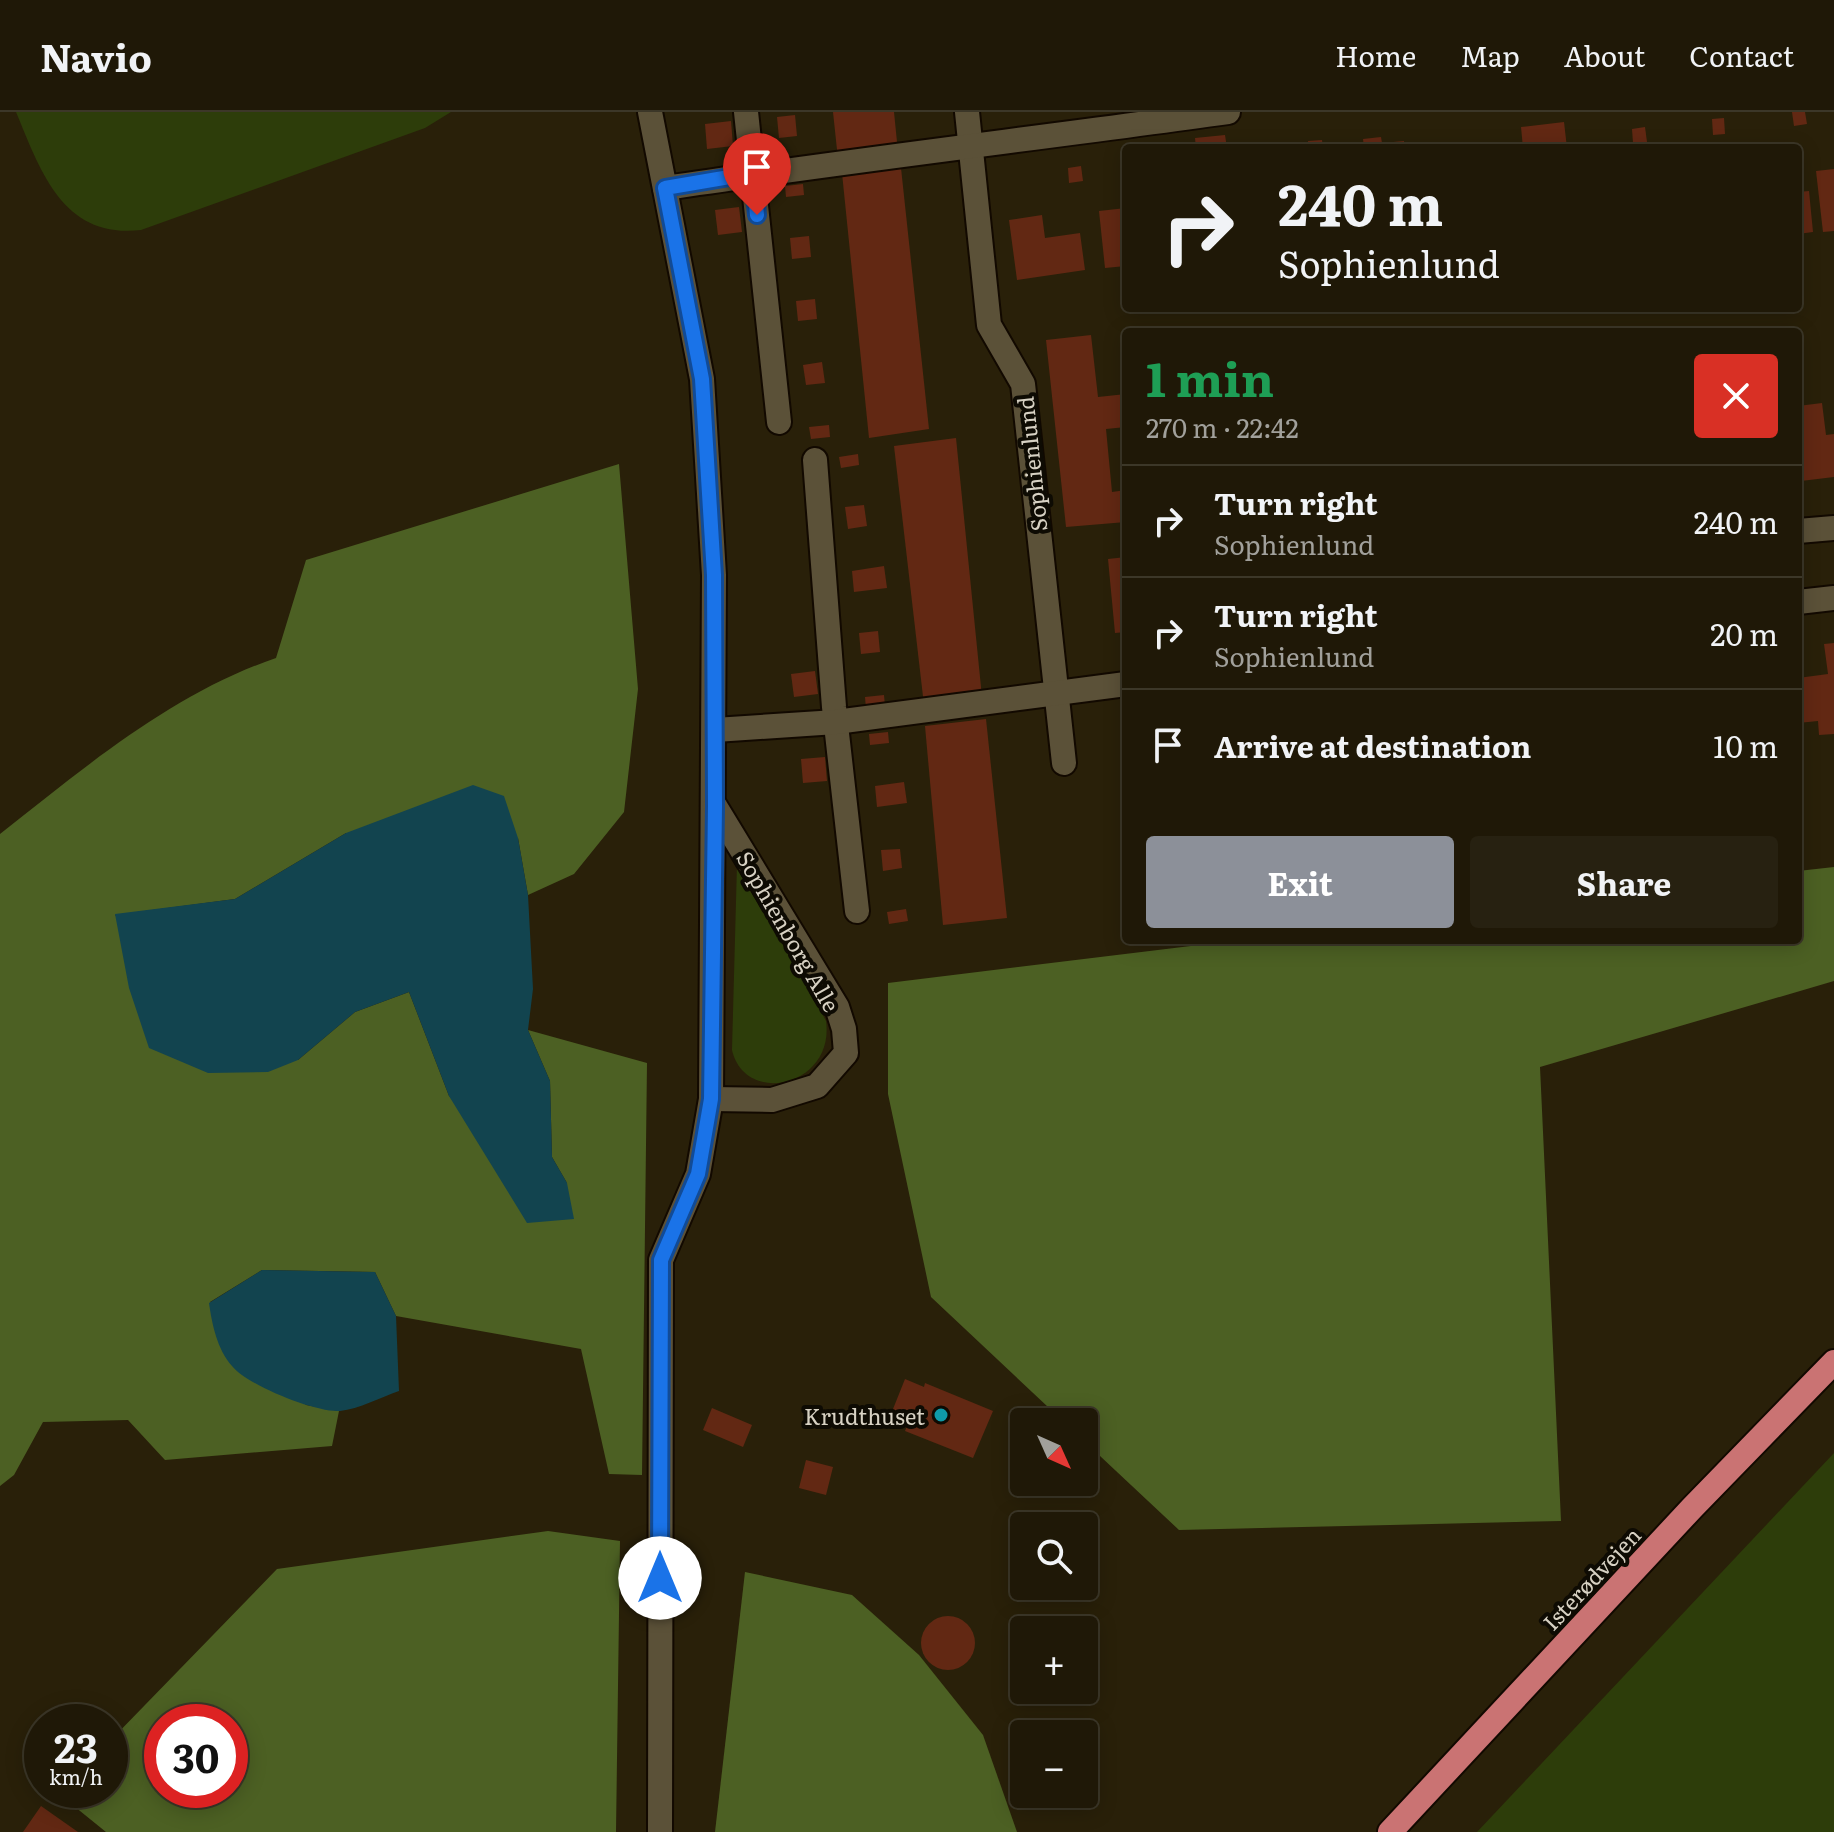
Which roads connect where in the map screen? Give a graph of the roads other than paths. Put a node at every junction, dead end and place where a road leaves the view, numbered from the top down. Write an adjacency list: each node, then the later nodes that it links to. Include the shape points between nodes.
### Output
1 (650, 112): 7 (street, Sophienborg Alle)
2 (746, 112): 6 (street)
3 (967, 112): 5 (street, Sophienlund)
4 (1228, 112): 5 (street)
5 (970, 148): 6 (street); 15 (street, Sophienlund, via 989,325 1023,384)
6 (753, 173): 7 (street); 8 (street)
7 (665, 188): 17 (street, Sophienborg Alle, via 702,379 714,575)
8 (779, 422)
9 (815, 460): 16 (street)
10 (1834, 528): 11 (street)
11 (1802, 531)
12 (1834, 598): 13 (street)
13 (1802, 602)
14 (1122, 685): 15 (street)
15 (1056, 694): 16 (street); 18 (street, Sophienlund)
16 (836, 722): 17 (street); 20 (street)
17 (715, 730): 19 (street, Sophienborg Alle)
18 (1064, 763)
19 (715, 806): 21 (street, Sophienborg Alle); 21 (street, Sophienborg Alle, via 837,1007 846,1053 817,1086 772,1100)
20 (857, 911)
21 (711, 1099): 23 (street, Sophienborg Alle, via 698,1174 661,1260)
22 (1834, 1362): 24 (highway, Isterødvejen)
23 (660, 1832)
24 (1390, 1832)

